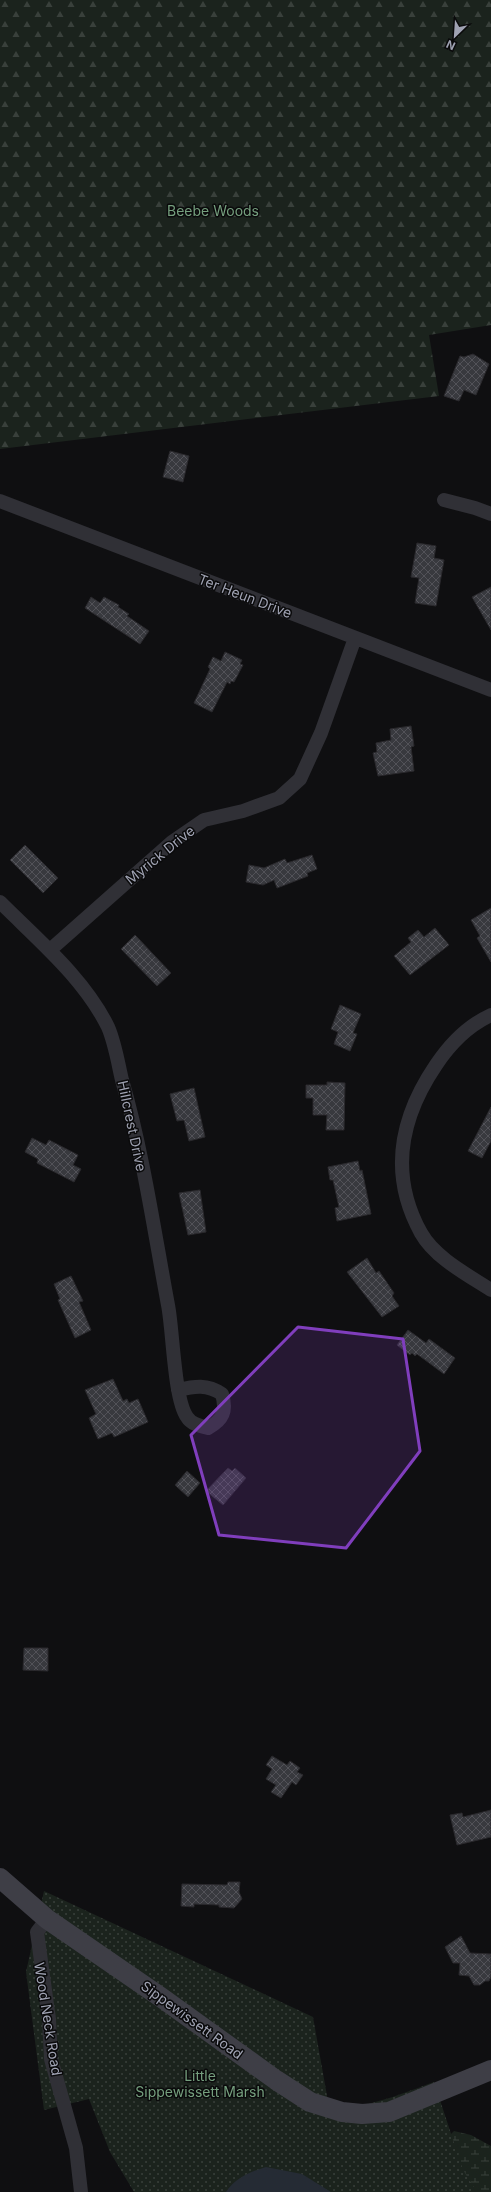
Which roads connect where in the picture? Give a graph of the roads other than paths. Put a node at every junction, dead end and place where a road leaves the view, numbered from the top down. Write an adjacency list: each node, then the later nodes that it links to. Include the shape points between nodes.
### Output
1 (444, 500): 3 (street)
2 (0, 501): 4 (street, Ter Heun Drive)
3 (491, 514)
4 (355, 638): 5 (street, Ter Heun Drive); 7 (street, Myrick Drive, via 300,780 279,798 243,811 204,820 172,842)
5 (491, 690)
6 (0, 902): 7 (street, Hillcrest Drive, via 30,934)
7 (50, 950): 10 (street, Hillcrest Drive, via 85,991 108,1028 131,1110 171,1320)
8 (491, 1015): 9 (street, via 480,1020 450,1044 420,1088 405,1127 401,1166 408,1204 422,1234 446,1260)
9 (491, 1290)
10 (178, 1390)
11 (0, 1878): 12 (main road, Sippewissett Road)
12 (47, 1919): 13 (main road, Sippewissett Road, via 310,2102 342,2112 389,2112); 14 (street, Wood Neck Road, via 37,1932 49,2019 51,2058 76,2148)
13 (491, 2070)
14 (81, 2192)

